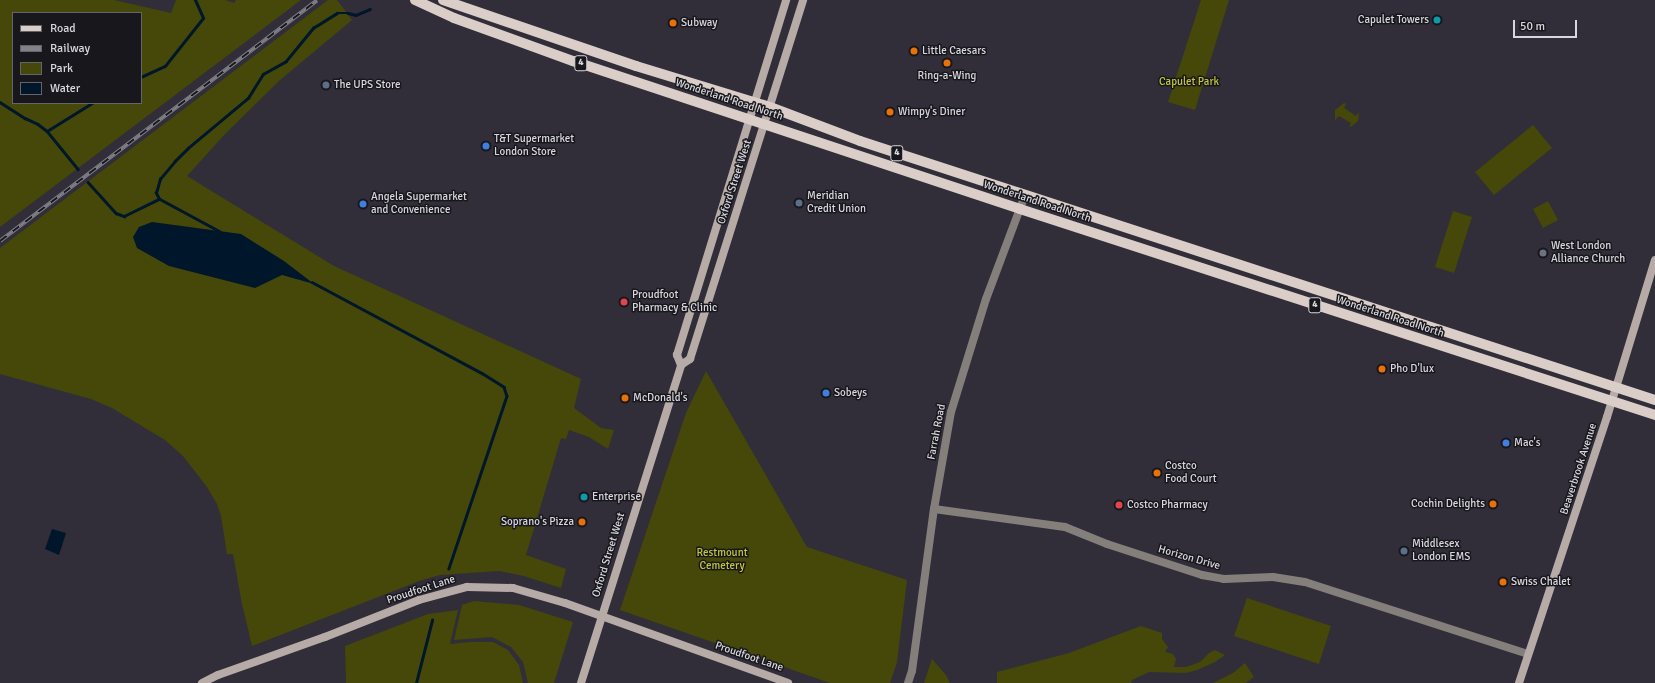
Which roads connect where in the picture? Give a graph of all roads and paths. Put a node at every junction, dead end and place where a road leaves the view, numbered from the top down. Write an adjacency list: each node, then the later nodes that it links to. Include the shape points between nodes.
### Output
1 (415, 0): 7 (main road, Wonderland Road North / 4, via 454,18 559,56)
2 (443, 0): 5 (main road, Wonderland Road North / 4, via 578,47)
3 (786, 0): 5 (main road, Oxford Street West)
4 (803, 0): 6 (main road, Oxford Street West)
5 (755, 103): 6 (main road, Wonderland Road North / 4); 7 (main road, Oxford Street West)
6 (770, 107): 8 (main road, Oxford Street West); 9 (main road, Wonderland Road North / 4)
7 (750, 119): 8 (main road, Wonderland Road North / 4); 12 (main road, Oxford Street West, via 677,355)
8 (765, 124): 10 (main road, Wonderland Road North / 4); 12 (main road, Oxford Street West, via 690,359)
9 (1025, 195): 10 (street, Farrah Road); 13 (main road, Wonderland Road North / 4)
10 (1020, 209): 15 (main road, Wonderland Road North / 4); 17 (street, Farrah Road, via 986,299 951,412)
11 (1655, 260): 13 (main road, Beaverbrook Avenue)
12 (681, 364): 18 (main road, Oxford Street West)
13 (1616, 388): 14 (main road, Wonderland Road North / 4); 15 (main road, Beaverbrook Avenue)
14 (1655, 400)
15 (1611, 401): 16 (main road, Wonderland Road North / 4); 19 (main road, Beaverbrook Avenue)
16 (1655, 415)
17 (934, 509): 19 (street, Horizon Drive, via 1065,528 1202,575 1224,579 1273,577 1305,582); 23 (street, Farrah Road, via 912,671)
18 (602, 616): 20 (main road, Proudfoot Lane, via 513,588 467,587 419,600); 21 (main road, Oxford Street West); 22 (main road, Proudfoot Lane)
19 (1528, 654): 24 (main road, Beaverbrook Avenue)
20 (202, 683)
21 (581, 683)
22 (788, 683)
23 (908, 683)
24 (1519, 683)

